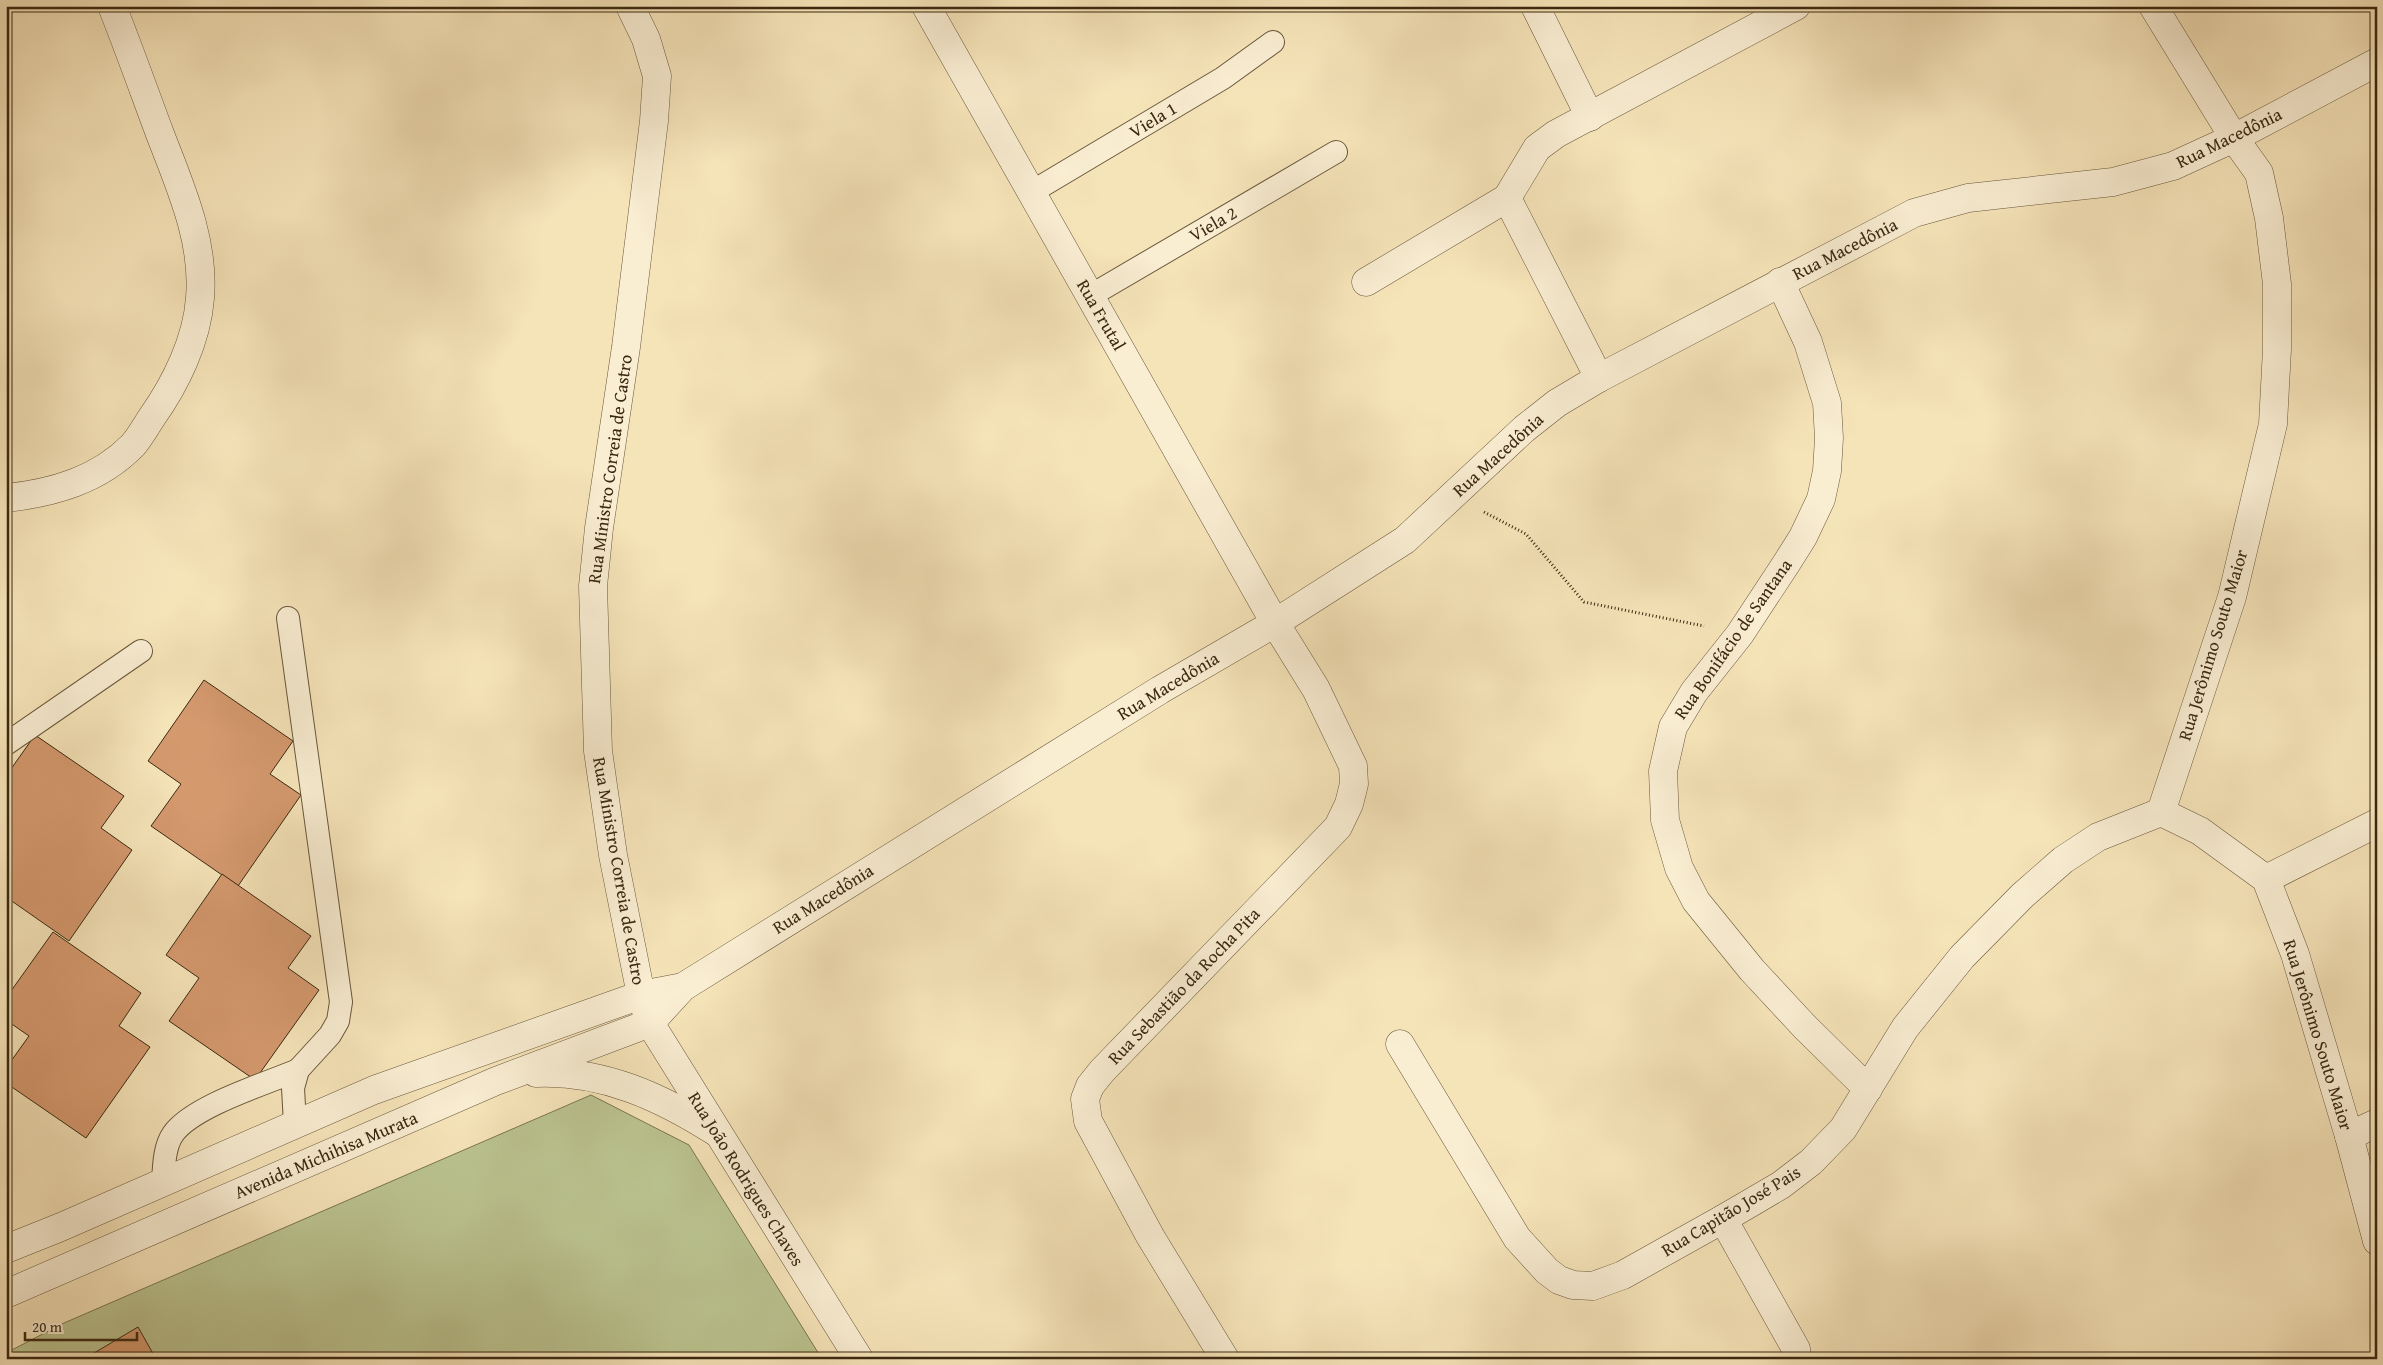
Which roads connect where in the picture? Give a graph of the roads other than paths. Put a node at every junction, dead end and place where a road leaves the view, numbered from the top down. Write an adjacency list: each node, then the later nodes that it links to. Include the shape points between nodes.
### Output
1 (112, 6): 18 (street, via 191,216 200,298 193,338 162,403 133,444 73,485 41,494)
2 (630, 6): 27 (street, Rua Ministro Correia de Castro, via 654,62 654,121 593,586 598,750 613,855)
3 (926, 6): 12 (street, Rua Frutal)
4 (1535, 6): 9 (street)
5 (1796, 6): 9 (street)
6 (2153, 6): 10 (street, Rua Jerônimo Souto Maior)
7 (1273, 42): 12 (lane, Viela 1, via 1223,78)
8 (2377, 62): 10 (street, Rua Macedônia)
9 (1590, 117): 13 (street, via 1537,148)
10 (2234, 138): 15 (street, Rua Macedônia, via 2173,166 2113,182 1968,198 1914,213); 23 (street, Rua Jerônimo Souto Maior, via 2259,173 2269,218 2277,284 2273,424 2232,597)
11 (1336, 152): 16 (lane, Viela 2)
12 (1030, 193): 16 (street, Rua Frutal)
13 (1507, 198): 14 (street); 17 (street)
14 (1366, 282)
15 (1780, 282): 17 (street, Rua Macedônia); 32 (street, Rua Bonifácio de Santana, via 1808,342 1827,403 1829,438 1822,499 1803,536 1740,634 1694,692 1673,727 1663,771 1665,820 1679,868 1696,901 1805,1028)
16 (1090, 296): 20 (street, Rua Frutal)
17 (1599, 378): 20 (street, Rua Macedônia, via 1557,403 1524,429 1405,540)
18 (6, 498)
19 (288, 618): 30 (lane, via 341,1002 338,1021 330,1035)
20 (1275, 623): 26 (street, Rua Macedônia, via 1160,690); 43 (street, Rua Sebastião da Rocha Pita, via 1316,689 1353,766 1354,784 1349,804 1332,834 1102,1071 1085,1099 1092,1130 1150,1236)
21 (141, 651): 22 (lane)
22 (6, 744)
23 (2161, 812): 25 (street, via 2200,831); 32 (street, Rua Capitão José Pais, via 2098,837 2063,860 2022,896 1962,957 1910,1021)
24 (2377, 823): 25 (street)
25 (2266, 879): 36 (street, Rua Jerônimo Souto Maior, via 2295,954)
26 (683, 987): 27 (street, Rua Macedônia); 28 (street, Rua Macedônia)
27 (641, 995): 28 (street, Rua João Rodrigues Chaves); 34 (street, via 374,1090)
28 (650, 1023): 31 (street, Avenida Michihisa Murata); 35 (street, Rua João Rodrigues Chaves)
29 (1400, 1044): 38 (street, Rua Capitão José Pais, via 1517,1238 1559,1280 1593,1286 1623,1275)
30 (298, 1070): 34 (lane, via 293,1088); 37 (lane, via 188,1119 172,1135 165,1155)
31 (519, 1073): 35 (street, via 556,1072 614,1082 649,1094); 41 (street, Avenida Michihisa Murata)
32 (1868, 1089): 38 (street, Rua Capitão José Pais, via 1843,1129 1812,1162)
33 (2377, 1123): 36 (street)
34 (295, 1124): 37 (street)
35 (716, 1132): 42 (street, Rua João Rodrigues Chaves)
36 (2349, 1136): 39 (street, Rua Jerônimo Souto Maior)
37 (163, 1182): 40 (street)
38 (1723, 1219): 44 (street, via 1796,1349)
39 (2377, 1241)
40 (6, 1249)
41 (6, 1294)
42 (859, 1359)
43 (1225, 1359)
44 (1797, 1359)

